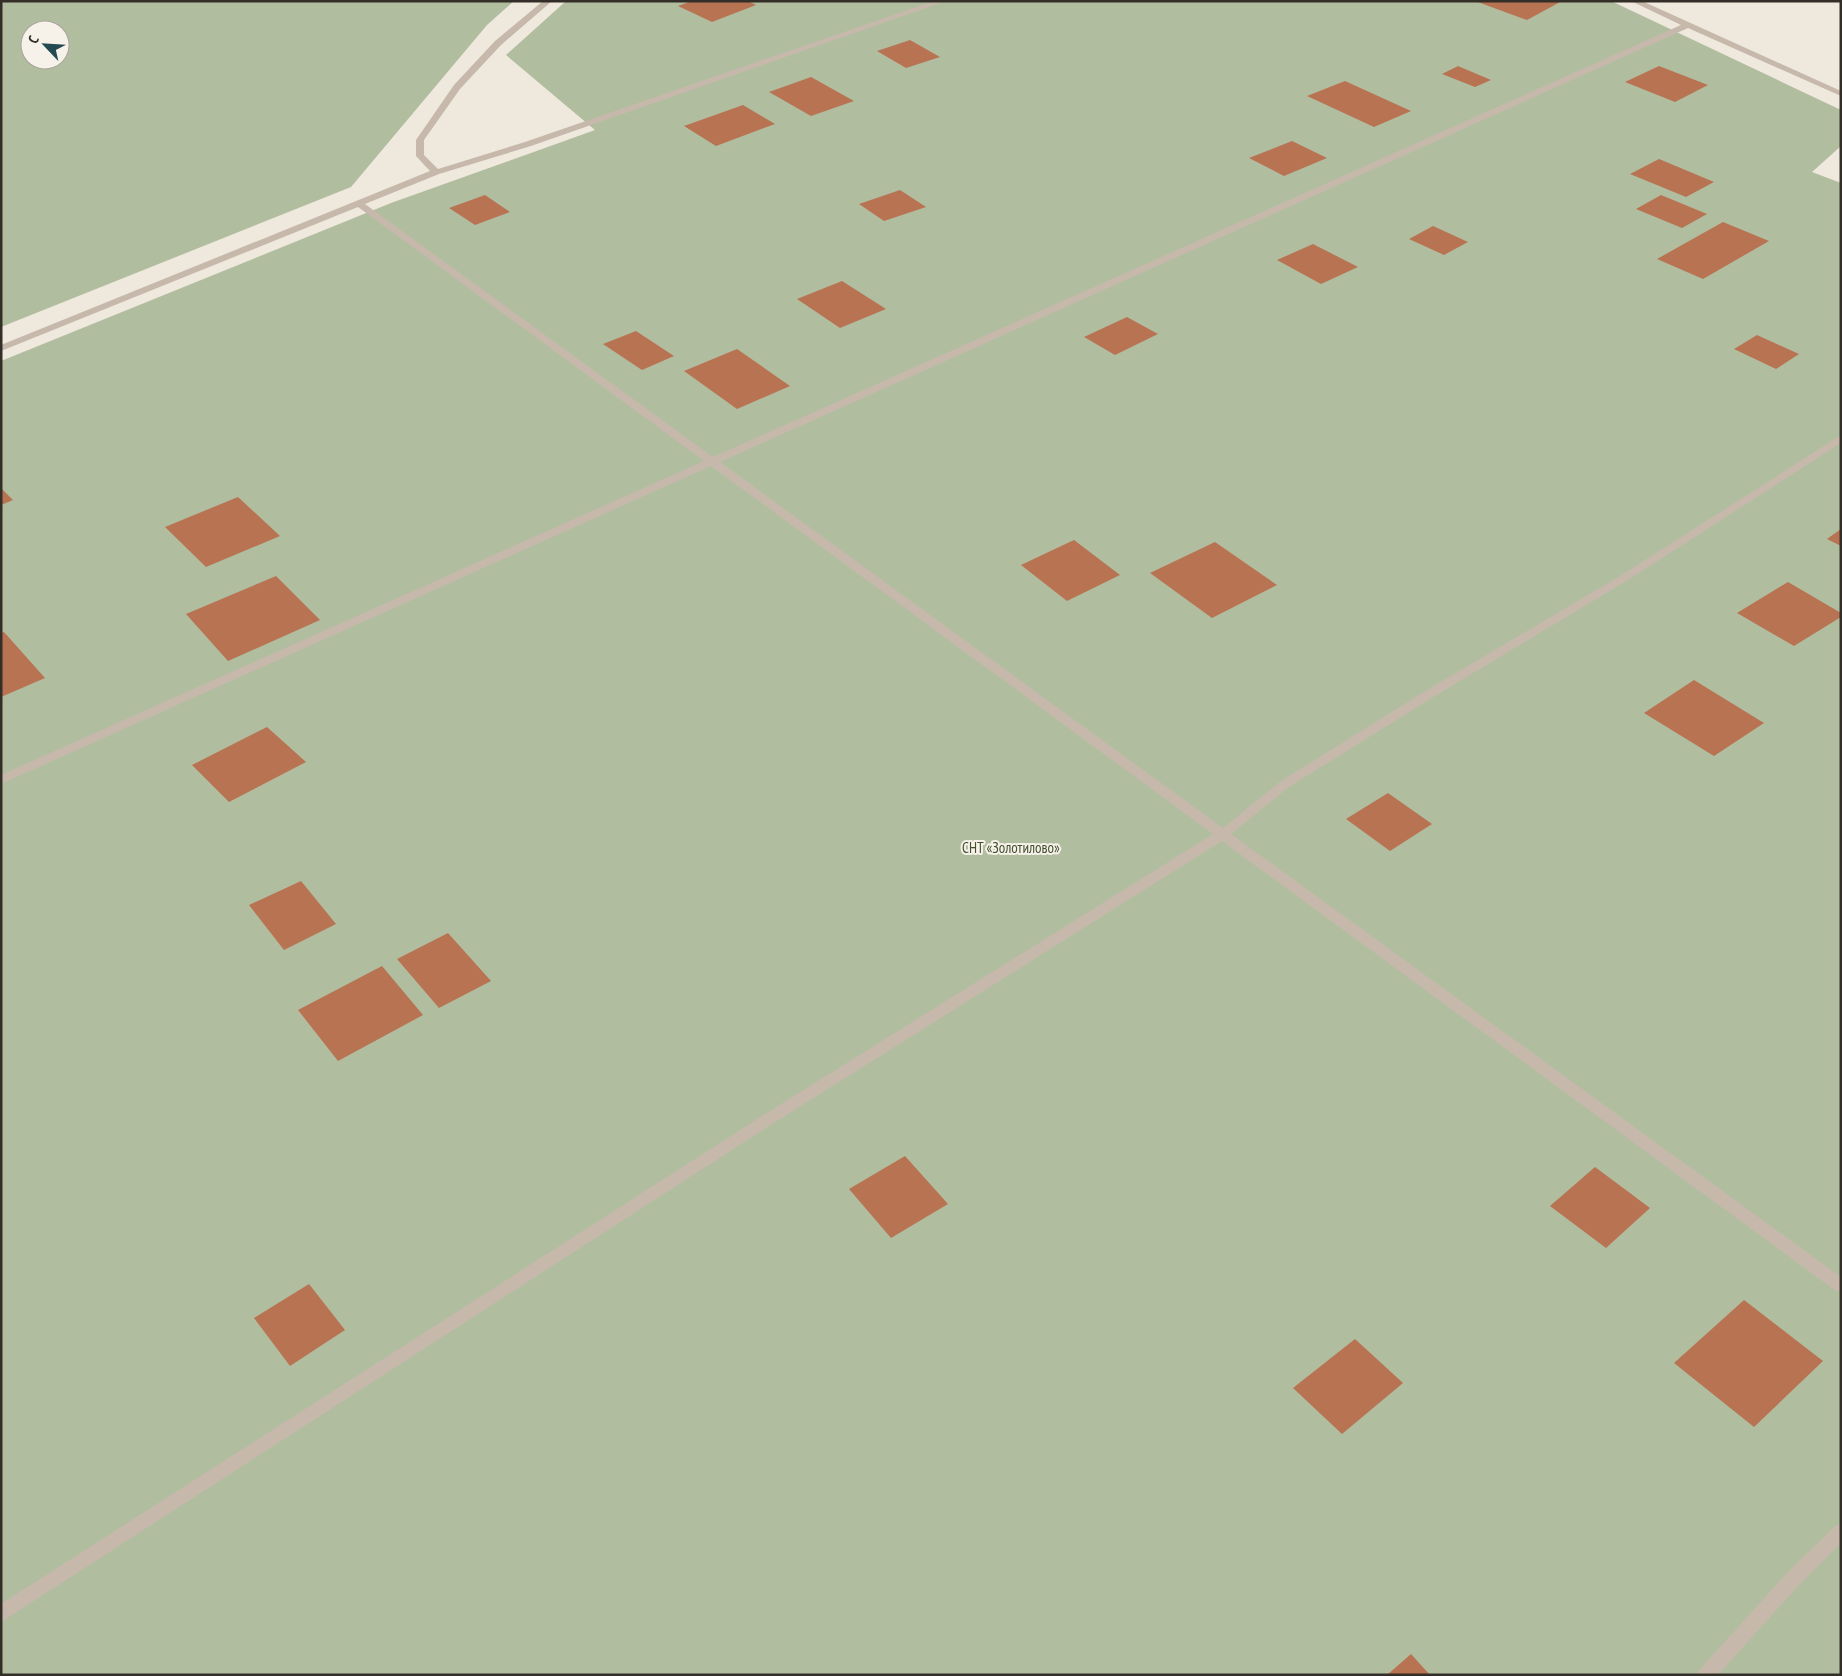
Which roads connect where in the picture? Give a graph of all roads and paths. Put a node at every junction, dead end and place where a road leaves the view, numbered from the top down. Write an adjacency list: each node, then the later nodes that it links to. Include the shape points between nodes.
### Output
1 (548, 1): 6 (lane, via 498,43 457,87 420,140 420,156)
2 (942, 1): 6 (lane, via 528,144)
3 (1635, 1): 4 (lane)
4 (1687, 25): 5 (lane); 10 (lane)
5 (1841, 94)
6 (436, 172): 7 (lane)
7 (358, 203): 8 (lane); 10 (lane)
8 (1, 348)
9 (1841, 438): 12 (lane, via 1624,578 1285,784)
10 (713, 463): 11 (lane); 12 (lane)
11 (1, 780)
12 (1224, 834): 13 (lane); 15 (lane, via 764,1122)
13 (1841, 1286)
14 (1841, 1531): 16 (lane)
15 (1, 1614)
16 (1706, 1675)

